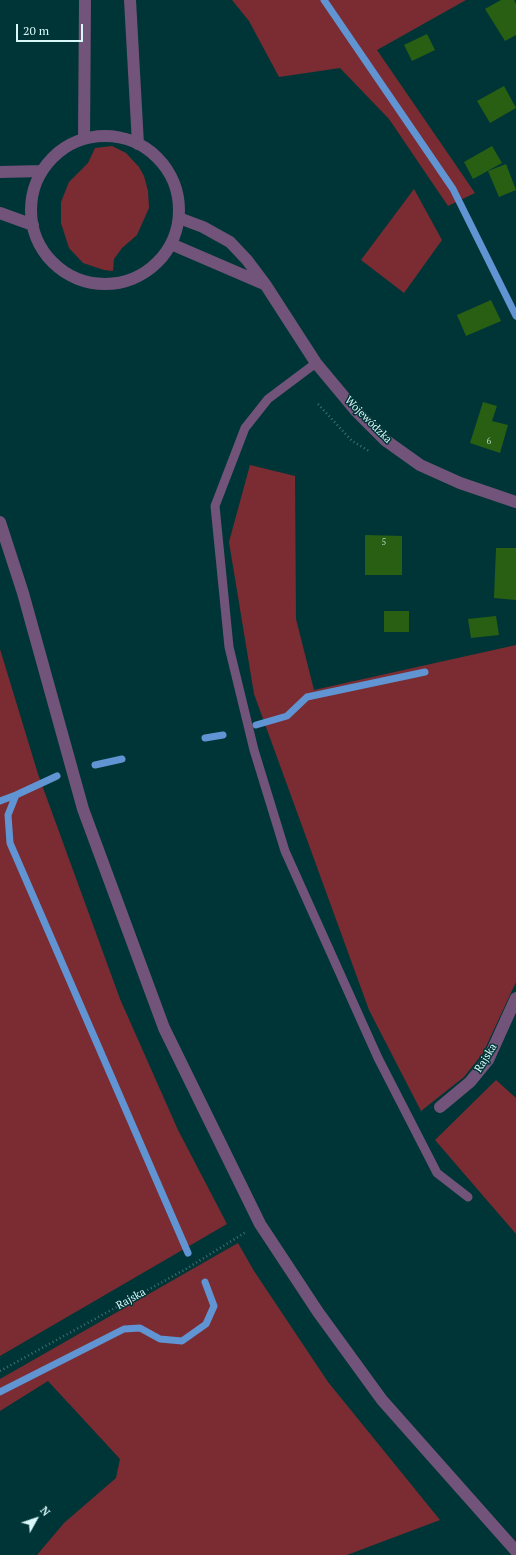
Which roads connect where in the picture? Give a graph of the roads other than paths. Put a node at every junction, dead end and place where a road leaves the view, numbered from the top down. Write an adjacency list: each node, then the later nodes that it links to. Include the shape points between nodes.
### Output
1 (85, 0): 3 (street)
2 (130, 0): 4 (street)
3 (84, 139): 4 (street, via 111,136); 5 (street, via 57,153)
4 (138, 144): 8 (street, via 156,156 170,174 178,195)
5 (42, 171): 6 (street); 9 (street, via 32,201)
6 (0, 172)
7 (0, 213): 9 (street)
8 (179, 218): 10 (street); 11 (street, Wojewódzka, via 203,227 230,242)
9 (33, 225): 10 (street, via 41,248 57,266 78,279 93,283 110,284 144,273 160,261)
10 (171, 244): 11 (street)
11 (265, 284): 12 (street, Wojewódzka)
12 (316, 363): 13 (street, Wojewódzka, via 356,412 385,440 420,465 460,483); 17 (lane, via 268,399 245,428 215,506 229,648 254,750 285,851 378,1058 437,1173)
13 (516, 502)
14 (0, 522): 18 (street, via 23,593 83,809 164,1028 260,1224 318,1312 382,1400)
15 (516, 998): 16 (street, Rajska, via 488,1060 470,1082)
16 (440, 1107)
17 (468, 1197)
18 (516, 1551)

